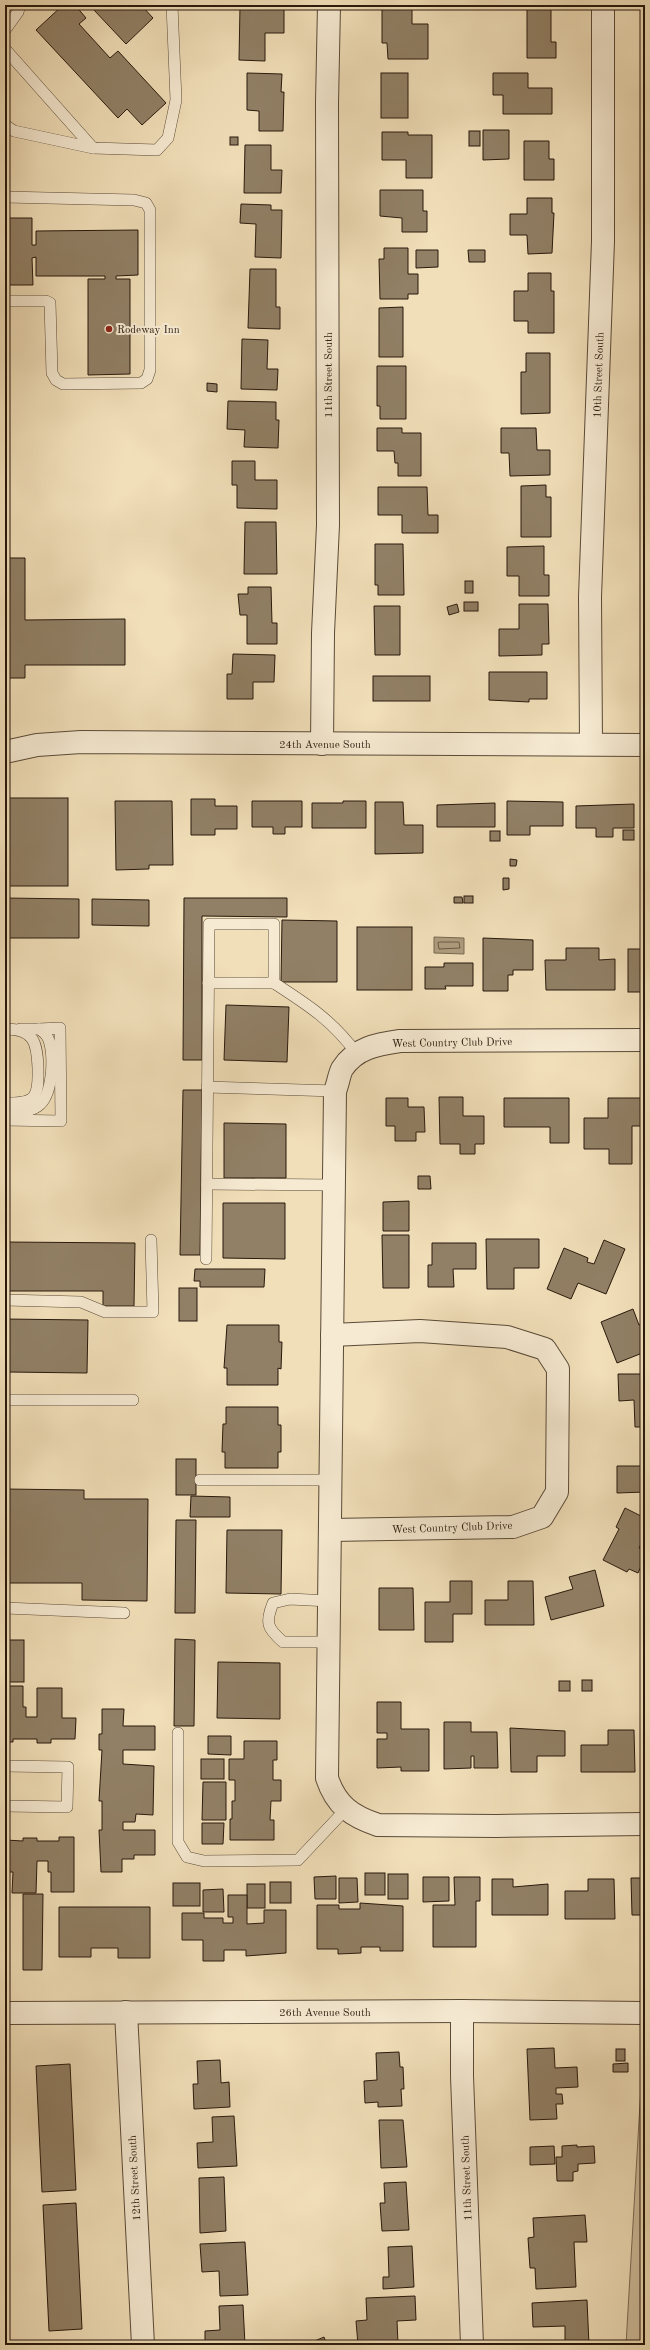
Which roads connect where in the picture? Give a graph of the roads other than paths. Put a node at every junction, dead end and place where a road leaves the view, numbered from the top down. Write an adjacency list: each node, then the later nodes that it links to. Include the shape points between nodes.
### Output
1 (20, 5): 5 (lane)
2 (172, 5): 8 (lane, via 176,100 168,138 157,150)
3 (329, 5): 11 (street, 11th Street South, via 328,525 323,632)
4 (603, 5): 12 (street, 10th Street South, via 603,242 590,597)
5 (5, 30)
6 (5, 50): 8 (lane)
7 (5, 125): 8 (lane, via 14,131)
8 (93, 148)
9 (5, 197): 10 (lane, via 134,200 146,203 150,210 150,370 147,379 141,383 63,384 56,380 52,373 50,303)
10 (5, 301)
11 (322, 744): 12 (street, 24th Avenue South); 14 (street, 24th Avenue South, via 82,742 37,745)
12 (591, 744): 13 (street, 24th Avenue South)
13 (645, 745)
14 (5, 752)
15 (208, 983): 16 (lane); 16 (lane, via 208,924 274,924); 22 (lane)
16 (274, 983): 21 (lane, via 311,1006 341,1032)
17 (5, 1029): 18 (lane)
18 (20, 1029): 19 (lane); 24 (lane, via 32,1038 37,1048 38,1082 34,1096 27,1101)
19 (39, 1029): 25 (lane, via 48,1037 51,1051 52,1072 47,1091 40,1105 28,1111); 26 (lane, via 60,1028 61,1121)
20 (645, 1040): 21 (street, West Country Club Drive, via 400,1041 376,1044)
21 (357, 1054): 23 (street, West Country Club Drive, via 342,1069)
22 (207, 1087): 23 (lane); 27 (lane)
23 (335, 1091): 28 (street, West Country Club Drive)
24 (5, 1103)
25 (5, 1112)
26 (5, 1120)
27 (207, 1184): 28 (lane); 30 (lane)
28 (334, 1185): 32 (street, West Country Club Drive)
29 (151, 1240): 31 (lane, via 153,1312 106,1312 82,1302)
30 (206, 1260)
31 (5, 1300)
32 (332, 1335): 36 (street, West Country Club Drive); 37 (street, West Country Club Drive, via 420,1331 507,1337 545,1349 558,1369 557,1492 542,1517 513,1527)
33 (5, 1400): 34 (lane)
34 (133, 1400)
35 (200, 1480): 36 (lane)
36 (330, 1480): 37 (street, West Country Club Drive)
37 (330, 1530): 38 (street, West Country Club Drive)
38 (329, 1601): 41 (street, West Country Club Drive); 41 (lane, via 290,1599 273,1603 267,1617 270,1631 283,1642)
39 (5, 1608): 40 (lane)
40 (124, 1613)
41 (329, 1642): 45 (street, West Country Club Drive, via 327,1778 332,1795)
42 (178, 1734): 45 (lane, via 178,1842 187,1857 204,1861 298,1860)
43 (5, 1766): 44 (lane, via 68,1767 68,1807)
44 (5, 1806)
45 (346, 1809): 46 (street, West Country Club Drive, via 361,1819 378,1825)
46 (645, 1824)
47 (462, 2011): 49 (street, 26th Avenue South); 50 (street, 26th Avenue South); 52 (street, 11th Street South)
48 (5, 2012): 49 (street, 26th Avenue South)
49 (126, 2012): 51 (street, 12th Street South)
50 (645, 2013)
51 (143, 2345)
52 (472, 2345)

